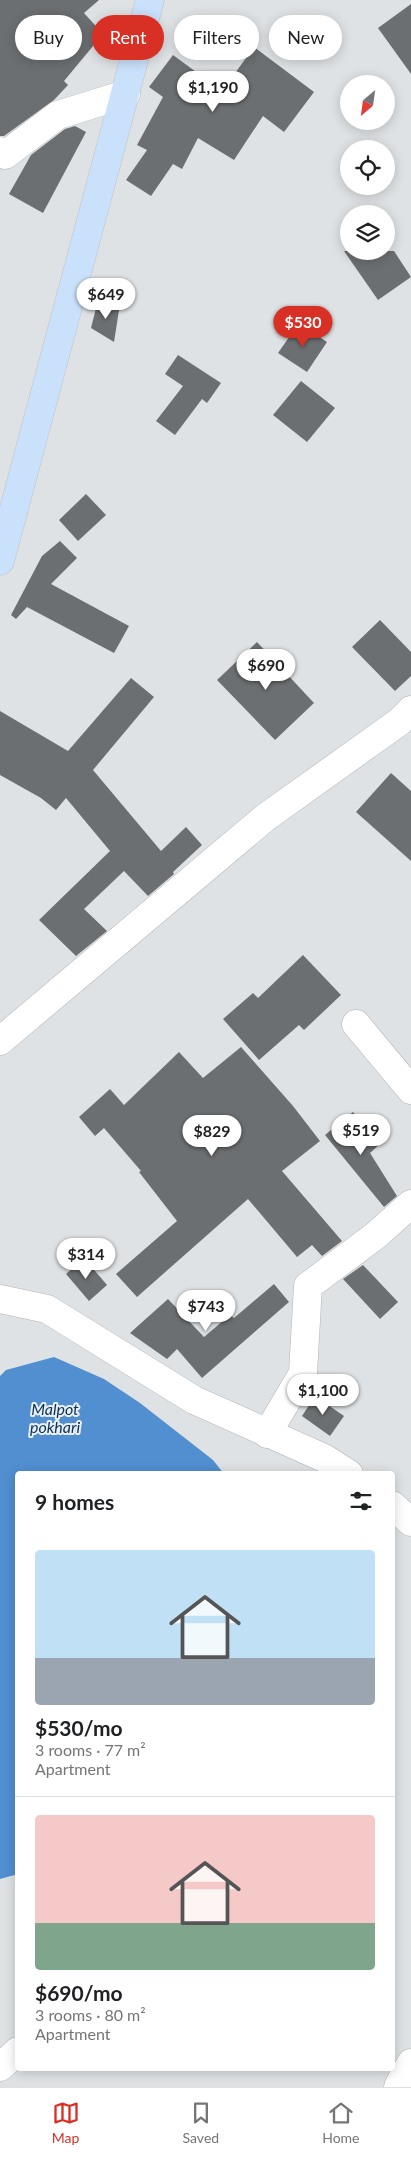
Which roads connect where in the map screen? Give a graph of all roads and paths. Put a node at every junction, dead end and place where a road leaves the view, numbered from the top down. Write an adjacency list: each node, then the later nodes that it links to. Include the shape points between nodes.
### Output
1 (150, 0): 2 (main road)
2 (126, 94): 3 (street, via 58,115 5,155); 4 (main road)
3 (0, 151)
4 (0, 561)
5 (411, 710): 7 (street, via 399,722 266,816)
6 (356, 1024): 8 (street)
7 (0, 1041)
8 (411, 1090)
9 (411, 1204): 11 (street, via 308,1286 303,1374)
10 (0, 1299): 11 (street, via 47,1309 194,1400)
11 (267, 1434): 12 (street, via 324,1458)
12 (344, 1471)
13 (395, 1508): 14 (street)
14 (411, 1522)
15 (15, 2054): 17 (street)
16 (411, 2063): 18 (street)
17 (0, 2067)
18 (398, 2087)

